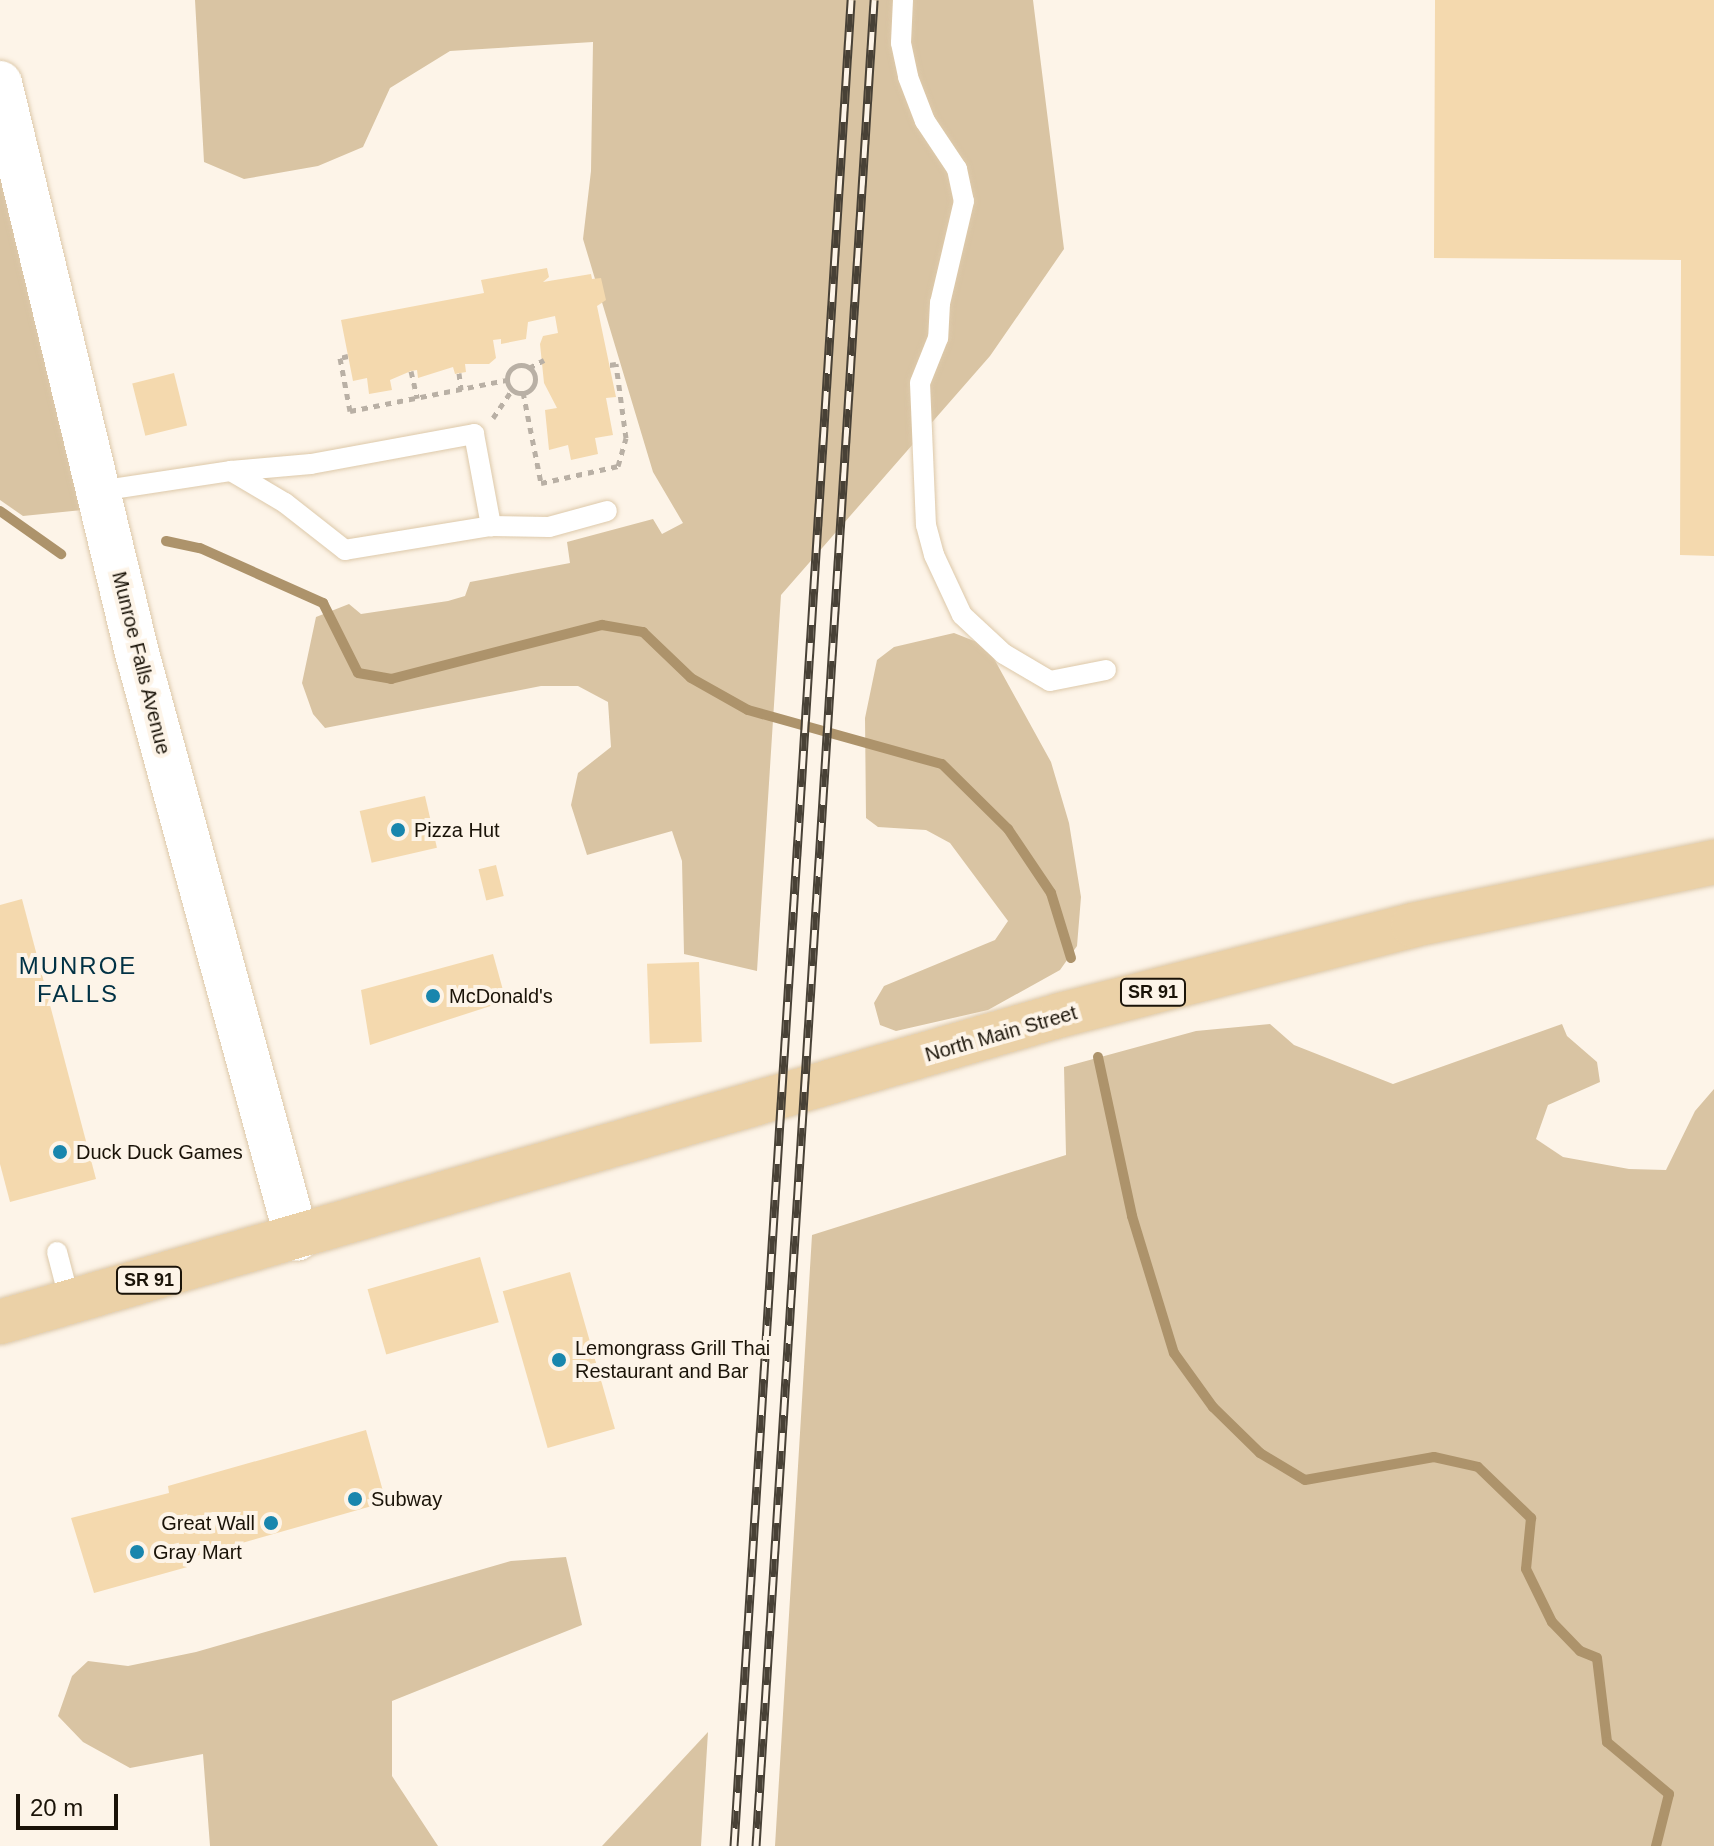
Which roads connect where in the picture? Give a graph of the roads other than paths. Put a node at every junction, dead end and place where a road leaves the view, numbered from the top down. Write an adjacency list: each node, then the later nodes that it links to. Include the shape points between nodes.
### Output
1 (903, 0): 7 (lane, via 901,43 908,77 925,121 957,169 964,201 940,303 938,338 920,383 926,525 934,555 962,615 1004,654 1050,681)
2 (0, 83): 4 (street, Munroe Falls Avenue)
3 (231, 471): 4 (lane); 6 (lane, via 285,503 345,550); 6 (lane, via 311,464 474,434)
4 (99, 491): 9 (street, Munroe Falls Avenue, via 192,862)
5 (607, 511): 6 (lane, via 549,527)
6 (491, 526)
7 (1106, 670)
8 (1714, 862): 9 (main road, North Main Street / SR 91, via 1413,925 1061,1015)
9 (297, 1239): 11 (main road, SR 91)
10 (57, 1252): 11 (lane)
11 (70, 1302): 12 (main road, SR 91)
12 (0, 1322)

